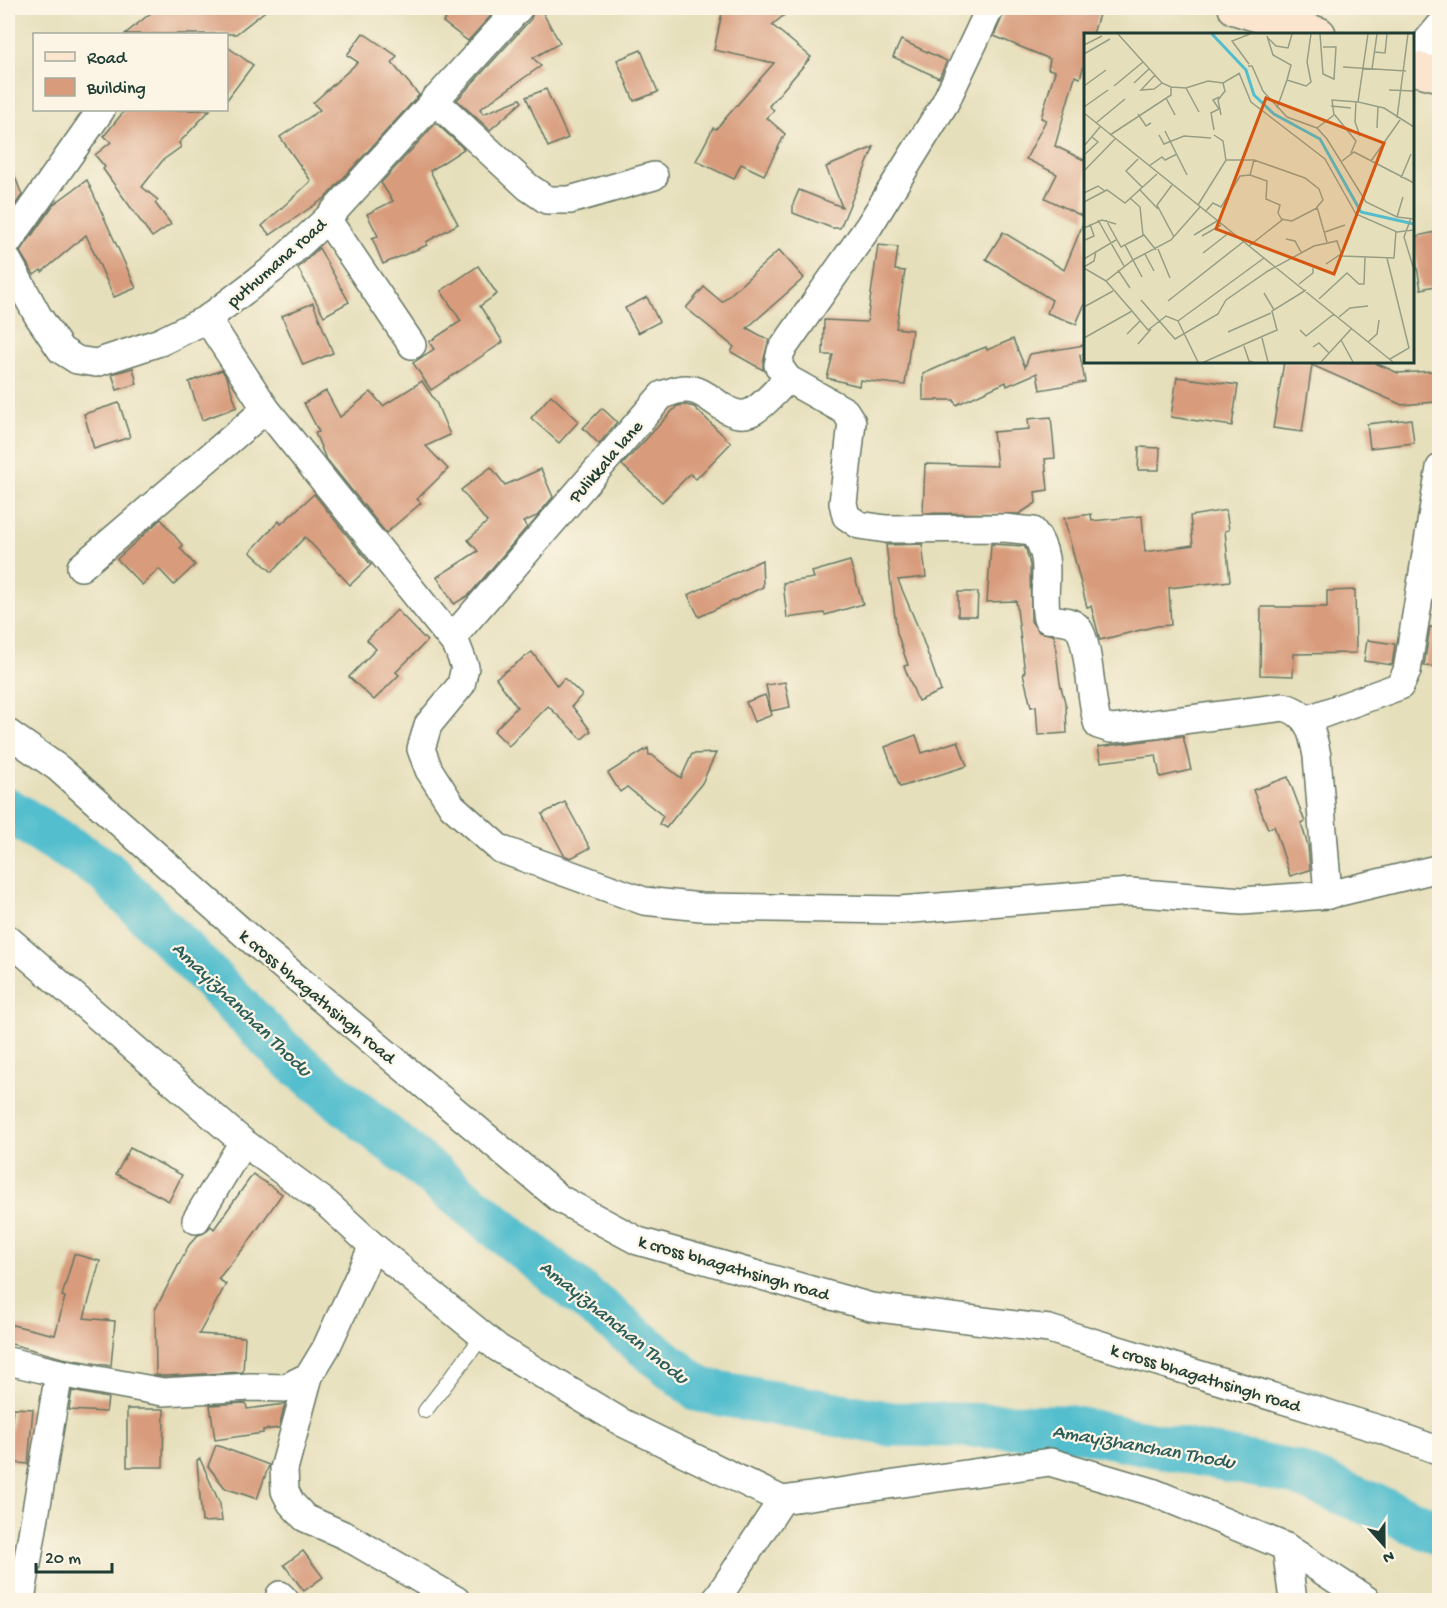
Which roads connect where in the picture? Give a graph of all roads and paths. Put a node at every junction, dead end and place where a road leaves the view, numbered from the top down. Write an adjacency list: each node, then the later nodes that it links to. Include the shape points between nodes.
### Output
1 (519, 8): 10 (street, puthumana road)
2 (990, 8): 18 (street, via 945,103 869,226 781,351 778,365)
3 (1234, 8): 4 (main road)
4 (1284, 14): 6 (main road)
5 (1440, 26): 7 (street)
6 (1317, 33)
7 (1414, 58)
8 (1414, 68): 9 (main road)
9 (1440, 75)
10 (434, 100): 12 (street, via 528,188 547,200 570,200); 13 (street, puthumana road)
11 (100, 111): 14 (street)
12 (654, 176)
13 (327, 219): 16 (street, puthumana road, via 273,269); 17 (street)
14 (8, 242)
15 (8, 261): 16 (street, puthumana road, via 61,350 77,360 96,363 160,342)
16 (207, 320): 19 (street)
17 (412, 345)
18 (788, 379): 22 (street, Pulikkala lane, via 748,414 732,413 695,390 680,389 662,395); 23 (street, via 845,411 852,422 843,503 846,516 859,525 886,529 1034,531 1046,555 1047,619 1070,623 1081,633 1098,725 1111,729 1284,707 1295,710)
19 (266, 409): 21 (street); 22 (street)
20 (1440, 468): 23 (street, via 1407,671 1400,686)
21 (81, 567)
22 (452, 638): 26 (street, via 465,667 460,685 428,725 421,749 429,770 452,806 500,849 644,901 701,907 900,910 1130,892 1242,901)
23 (1306, 720): 26 (street, via 1317,756)
24 (8, 733): 36 (street, k cross bhagathsingh road, via 58,768 248,937 560,1199 638,1241 871,1307 1049,1329)
25 (1440, 868): 26 (street)
26 (1328, 895)
27 (8, 939): 28 (street)
28 (243, 1142): 29 (street); 30 (street, via 326,1203)
29 (196, 1220)
30 (373, 1246): 31 (street); 34 (street)
31 (483, 1336): 35 (lane); 37 (street, via 623,1423)
32 (8, 1361): 33 (street)
33 (59, 1373): 34 (street, via 163,1392 285,1389); 39 (street)
34 (309, 1376): 40 (street, via 284,1468 285,1491 291,1503 305,1518 346,1536)
35 (426, 1411)
36 (1440, 1451)
37 (782, 1500): 38 (street, via 1050,1462 1152,1492); 41 (street)
38 (1286, 1546): 42 (street); 43 (street)
39 (21, 1600)
40 (456, 1600)
41 (716, 1600)
42 (1293, 1600)
43 (1367, 1600)

